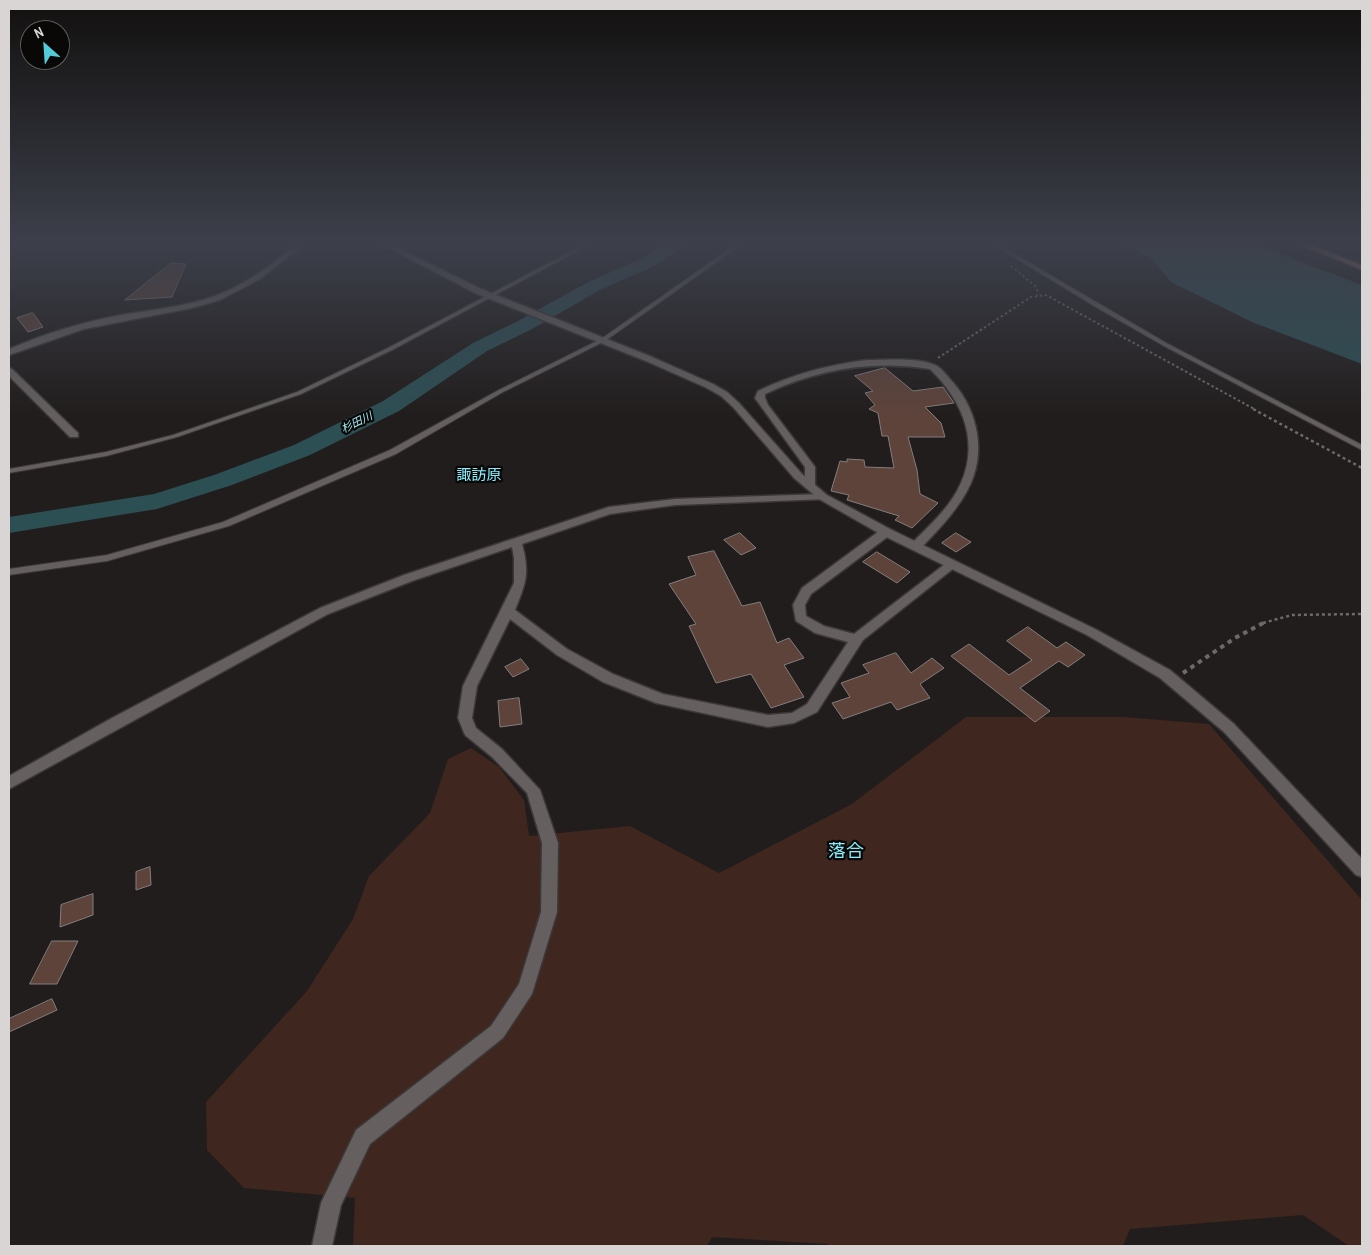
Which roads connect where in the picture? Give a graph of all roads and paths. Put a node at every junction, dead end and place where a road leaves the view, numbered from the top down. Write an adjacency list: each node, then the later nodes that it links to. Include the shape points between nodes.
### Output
1 (200, 304): 9 (street, via 78,326)
2 (482, 304): 15 (lane, via 299,394 175,436 106,454)
3 (511, 304): 8 (street)
4 (655, 304): 8 (lane)
5 (1021, 304): 10 (path, via 937,359)
6 (1063, 304): 14 (path)
7 (1094, 304): 13 (lane)
8 (603, 340): 16 (street, via 690,376 724,394); 22 (lane, via 501,391 393,452 226,524 108,558)
9 (9, 352)
10 (933, 366): 16 (street, via 901,362 864,363 819,370 761,393 764,406 810,466); 20 (street, via 959,395 968,412 972,466 950,509)
11 (9, 371): 12 (street)
12 (74, 435)
13 (1362, 448)
14 (1362, 468)
15 (9, 470)
16 (810, 487): 17 (street)
17 (823, 498): 18 (street); 19 (street, via 674,502 618,510)
18 (886, 532): 20 (street); 25 (street, via 806,591 799,605 800,618 808,626)
19 (516, 542): 23 (street, via 520,583); 27 (street, via 408,578 324,611)
20 (916, 546): 21 (street)
21 (953, 564): 25 (street); 26 (street, via 1099,636)
22 (9, 572)
23 (508, 611): 25 (street, via 562,652 608,678 661,698 768,722 794,718 812,708); 29 (street, via 470,686 465,718 470,731 533,790 550,842 549,912 526,988 497,1032 363,1137 331,1203)
24 (1362, 614): 26 (path, via 1291,615 1270,620 1252,628)
25 (856, 639)
26 (1172, 680): 28 (street, via 1229,728)
27 (9, 783)
28 (1362, 870)
29 (322, 1246)

